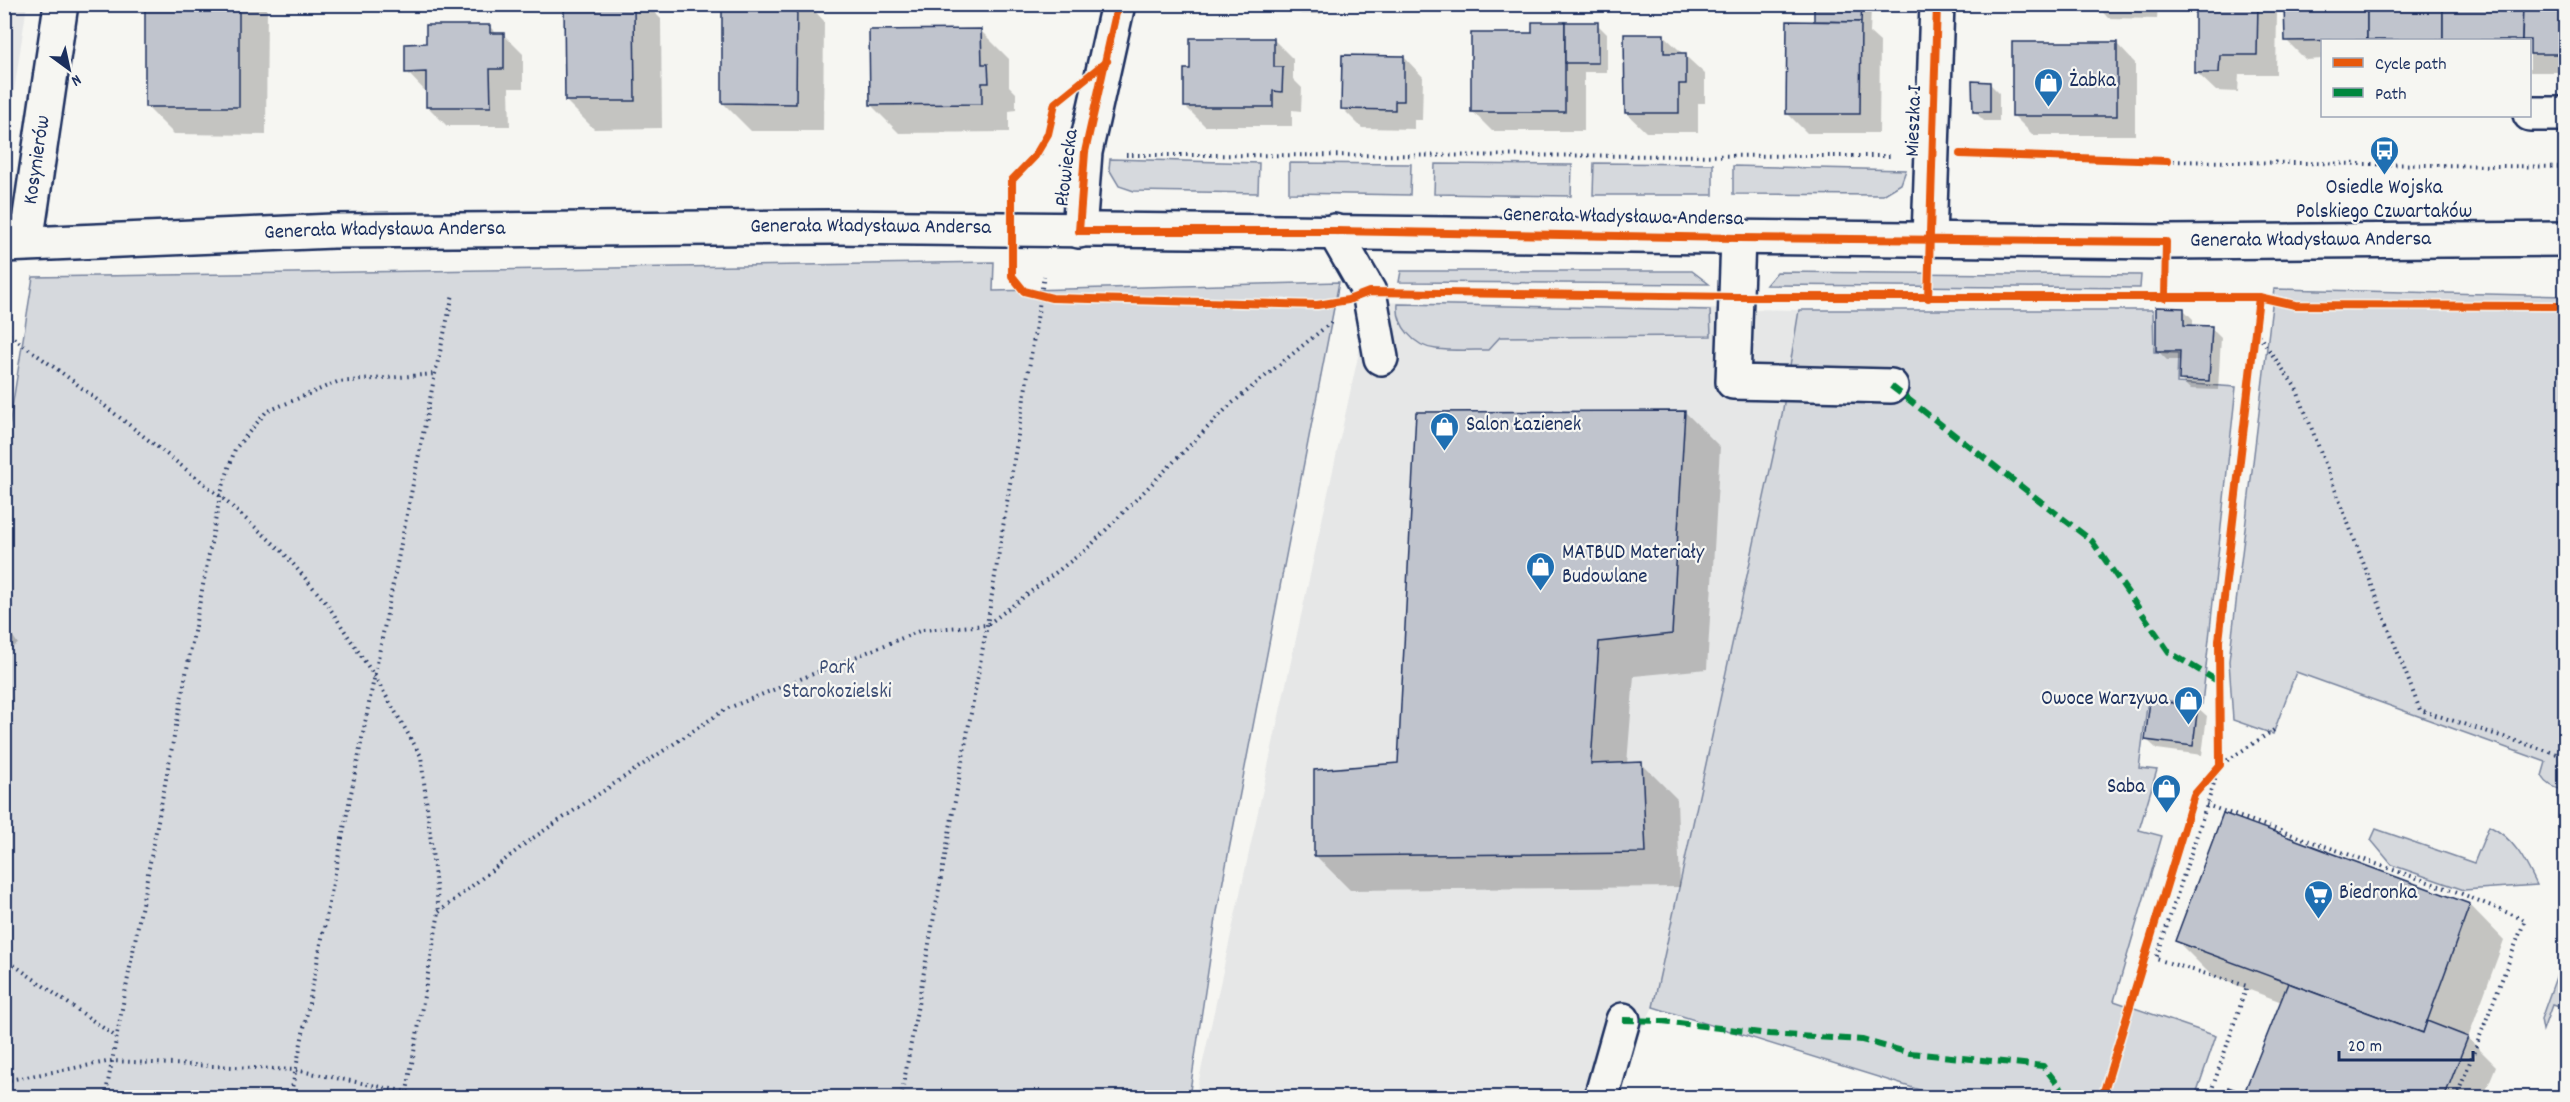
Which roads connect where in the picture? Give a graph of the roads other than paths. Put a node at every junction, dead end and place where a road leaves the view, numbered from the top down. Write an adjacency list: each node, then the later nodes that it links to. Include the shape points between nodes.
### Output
1 (61, 4): 11 (street, Kosynierów)
2 (1118, 4): 6 (street, Płowiecka, via 1085,152)
3 (1937, 4): 9 (street, Mieszka I)
4 (2531, 114): 5 (street)
5 (2565, 114)
6 (1079, 231): 7 (street, Generała Władysława Andersa); 11 (street, Generała Władysława Andersa, via 832,227 345,231)
7 (1334, 231): 8 (street, Generała Władysława Andersa); 12 (street, via 1369,292)
8 (1738, 238): 9 (street, Generała Władysława Andersa); 13 (street, via 1733,382)
9 (1929, 238): 10 (street, Generała Władysława Andersa, via 2166,242)
10 (2565, 239)
11 (15, 244)
12 (1381, 358)
13 (1890, 386)
14 (1623, 1020): 15 (street)
15 (1601, 1098)

